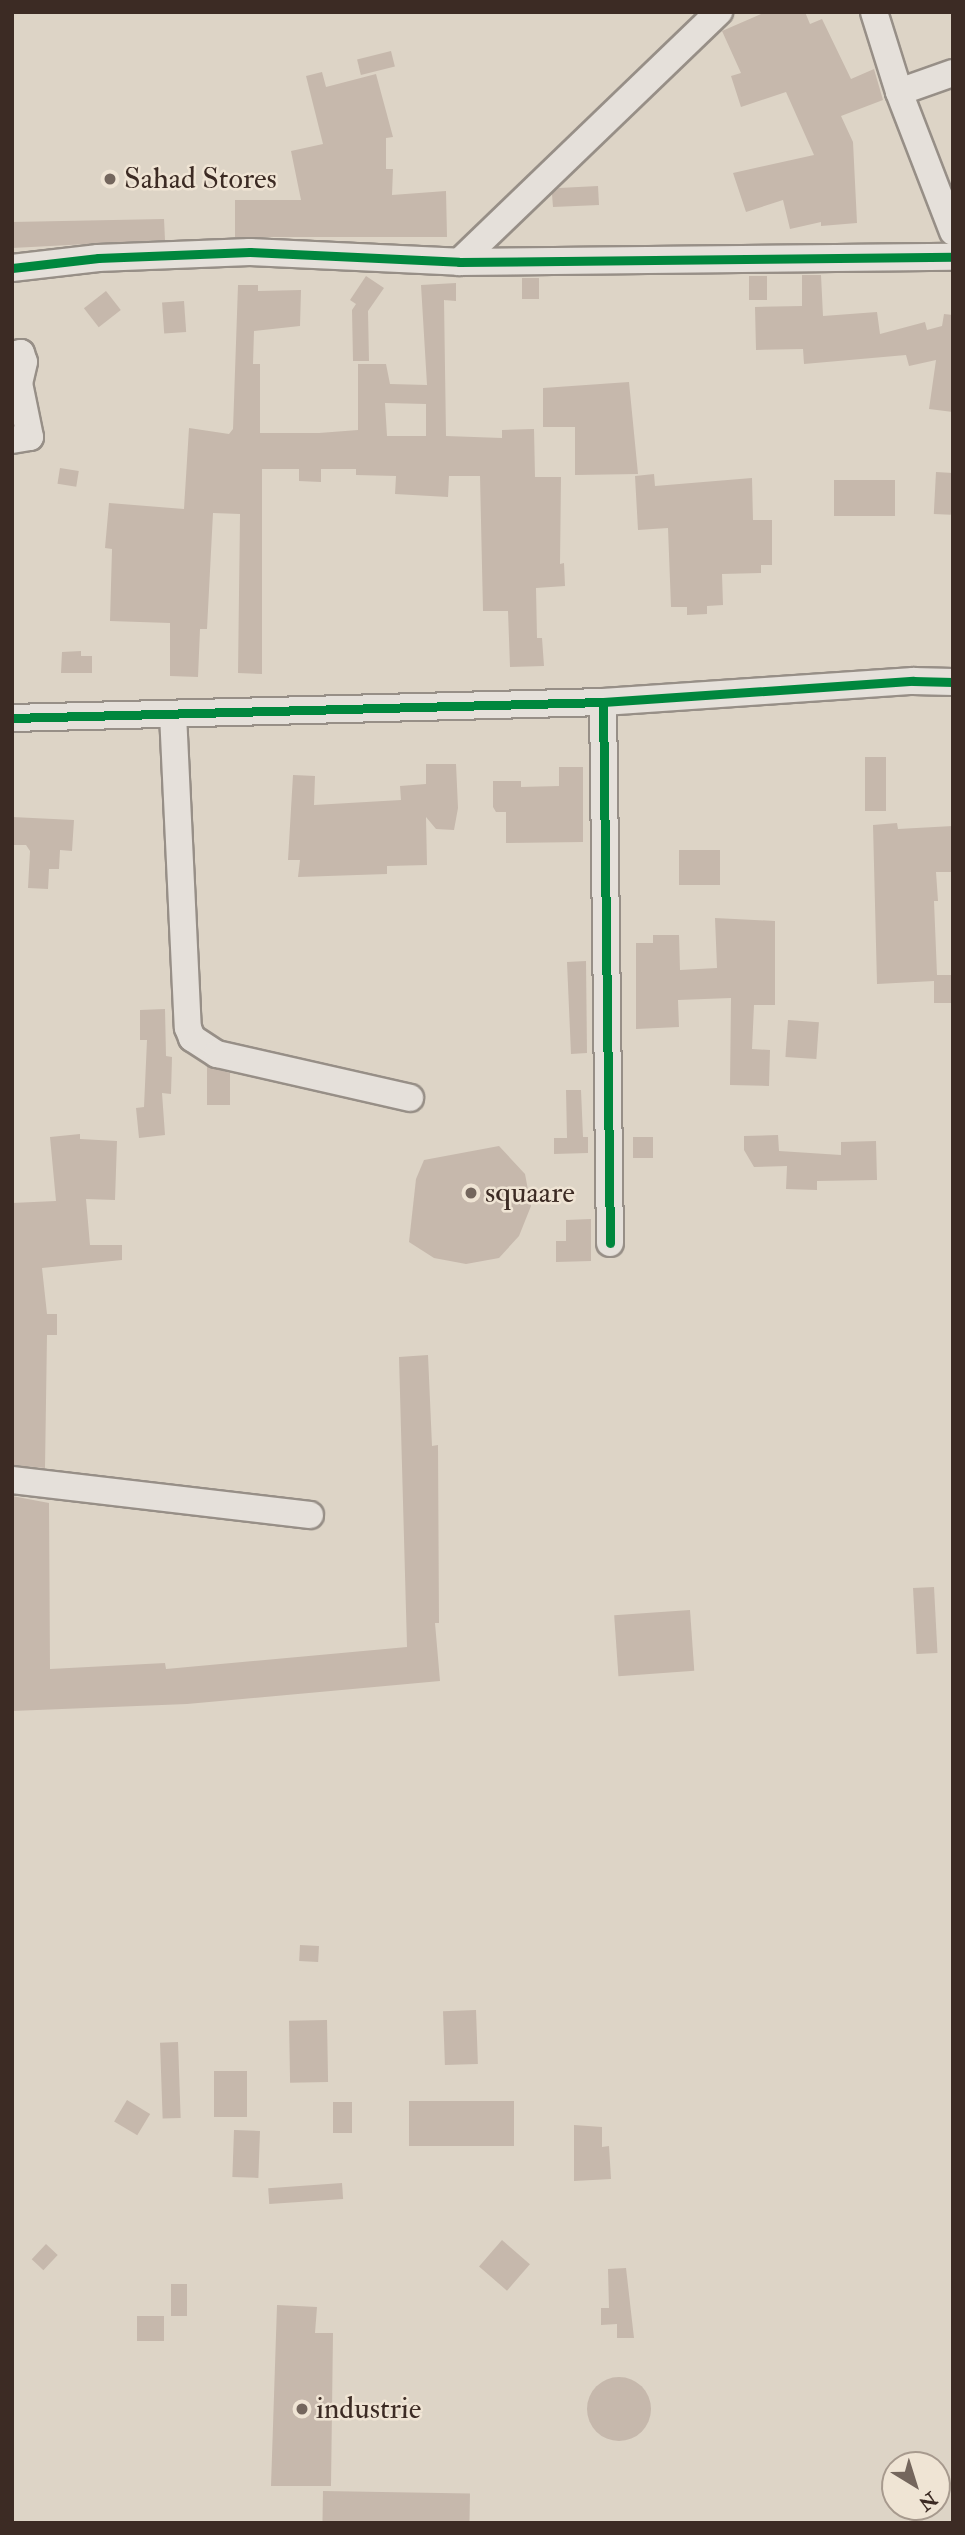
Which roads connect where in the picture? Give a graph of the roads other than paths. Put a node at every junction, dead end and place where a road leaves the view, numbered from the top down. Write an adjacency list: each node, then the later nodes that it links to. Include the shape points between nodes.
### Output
1 (719, 12): 7 (street)
2 (874, 12): 4 (street)
3 (953, 73): 4 (street)
4 (899, 92): 5 (street)
5 (953, 232)
6 (953, 257): 7 (street)
7 (459, 262): 8 (street, via 250,253 98,258)
8 (12, 268)
9 (12, 355): 10 (street, via 21,353 24,362 19,383 30,437)
10 (12, 440)
11 (953, 682): 12 (street)
12 (603, 702): 13 (street); 16 (street)
13 (173, 713): 14 (street); 15 (street, via 192,1038 217,1054)
14 (12, 718)
15 (410, 1098)
16 (610, 1243)
17 (12, 1480): 18 (street)
18 (310, 1515)

